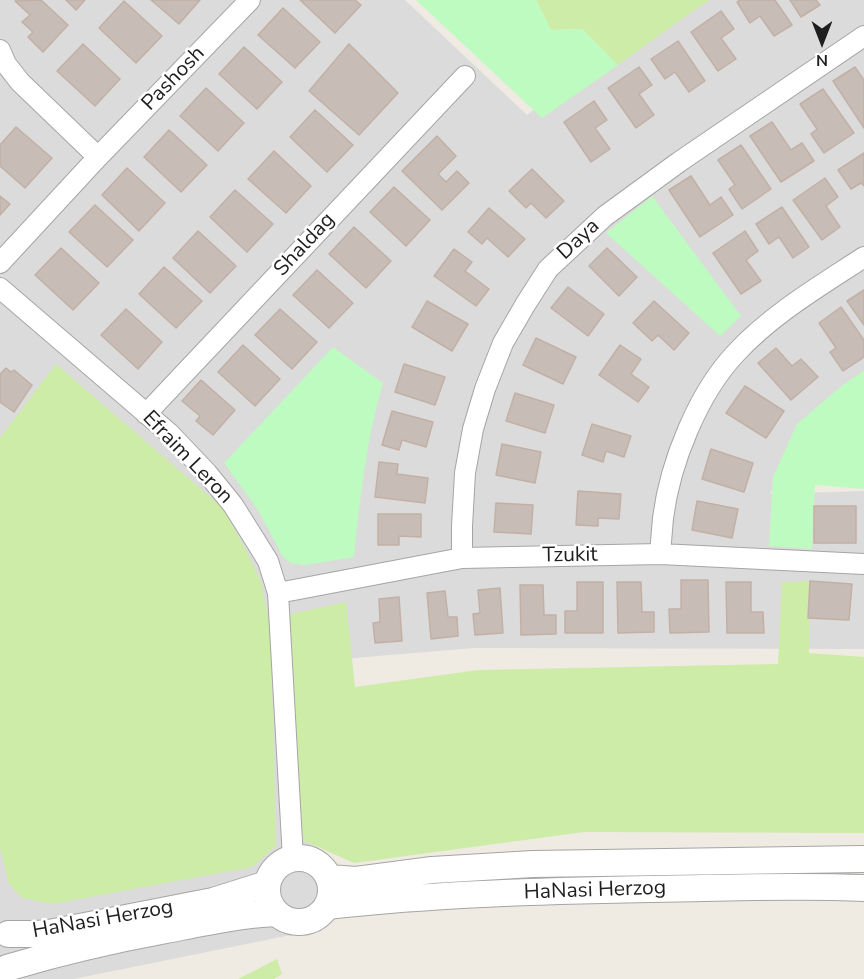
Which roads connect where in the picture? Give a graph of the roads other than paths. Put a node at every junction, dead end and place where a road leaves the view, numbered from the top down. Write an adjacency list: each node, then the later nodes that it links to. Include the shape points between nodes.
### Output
1 (250, 0): 5 (street, Pashosh)
2 (864, 36): 11 (street, Daya, via 605,216 548,269 503,343 472,429 465,473)
3 (0, 50): 5 (street, via 20,82)
4 (465, 76): 9 (street, Shaldag)
5 (98, 157): 7 (street, Pashosh)
6 (864, 258): 10 (street, via 761,329 714,378 679,454 664,516)
7 (0, 263)
8 (0, 288): 9 (street, Efraim Leron)
9 (146, 414): 13 (street, Efraim Leron, via 169,433 233,505 268,561)
10 (660, 554): 11 (street, Tzukit); 12 (street, Tzukit)
11 (462, 558): 13 (street, Tzukit)
12 (864, 564)
13 (278, 593): 14 (street, Efraim Leron)
14 (293, 859): 16 (street, via 312,860); 17 (street, via 276,867)
15 (864, 859): 16 (street, HaNasi Herzog, via 532,864 432,870 356,880)
16 (329, 878): 19 (street, via 332,890)
17 (267, 884): 20 (street, via 269,903); 21 (street, HaNasi Herzog, via 213,901 49,933)
18 (864, 888): 19 (street, HaNasi Herzog, via 572,891 397,898)
19 (327, 906): 20 (street, via 322,914 299,923)
20 (276, 914): 22 (street, HaNasi Herzog, via 215,920 122,939 51,955)
21 (4, 929): 22 (street, via 12,944 12,955)
22 (4, 972)

